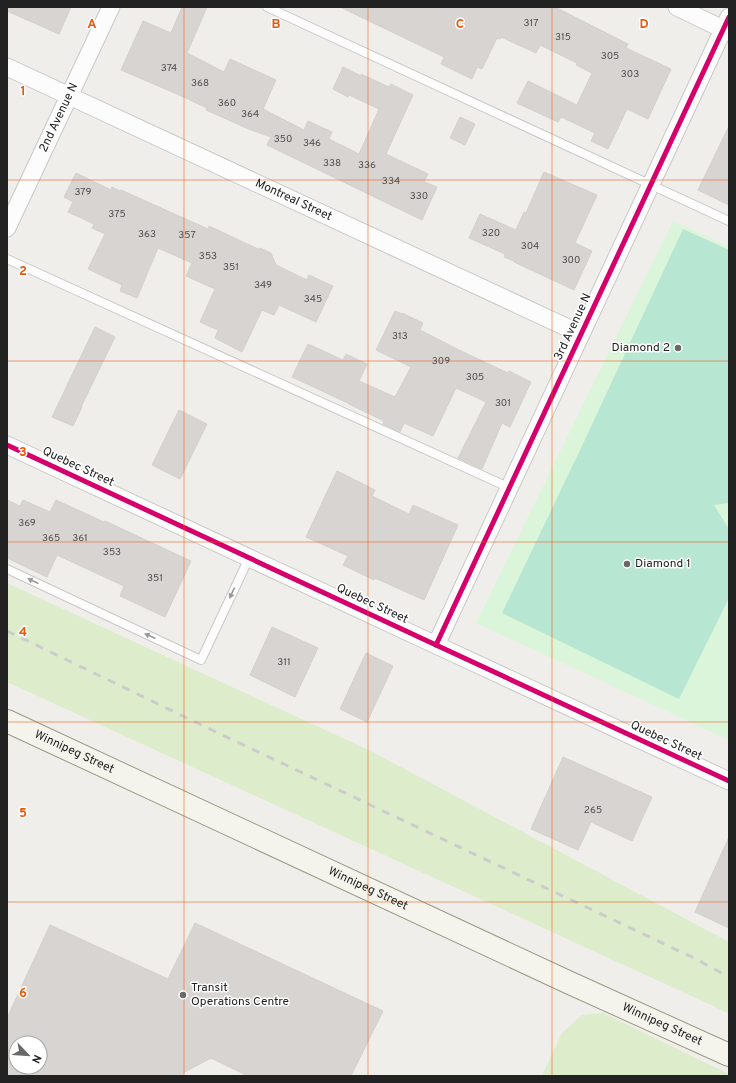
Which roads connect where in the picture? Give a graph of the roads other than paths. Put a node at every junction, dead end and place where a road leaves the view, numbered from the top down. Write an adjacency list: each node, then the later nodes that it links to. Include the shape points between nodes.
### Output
1 (111, 7): 6 (street, 2nd Avenue N)
2 (267, 7): 7 (lane)
3 (677, 7): 4 (street)
4 (727, 26): 7 (street, 3rd Avenue N)
5 (7, 67): 6 (street, Montreal Street)
6 (69, 96): 9 (street, 2nd Avenue N); 11 (street, Montreal Street)
7 (650, 185): 8 (lane); 11 (street, 3rd Avenue N)
8 (729, 222)
9 (7, 228)
10 (7, 259): 13 (lane)
11 (581, 334): 13 (street, 3rd Avenue N)
12 (7, 445): 14 (street, Quebec Street)
13 (510, 488): 16 (street, 3rd Avenue N)
14 (249, 558): 15 (lane, one-way to 15, via 201,660); 16 (street, Quebec Street)
15 (7, 569)
16 (436, 646): 18 (street, Quebec Street)
17 (7, 721): 19 (main road, Winnipeg Street)
18 (729, 781)
19 (729, 1055)

